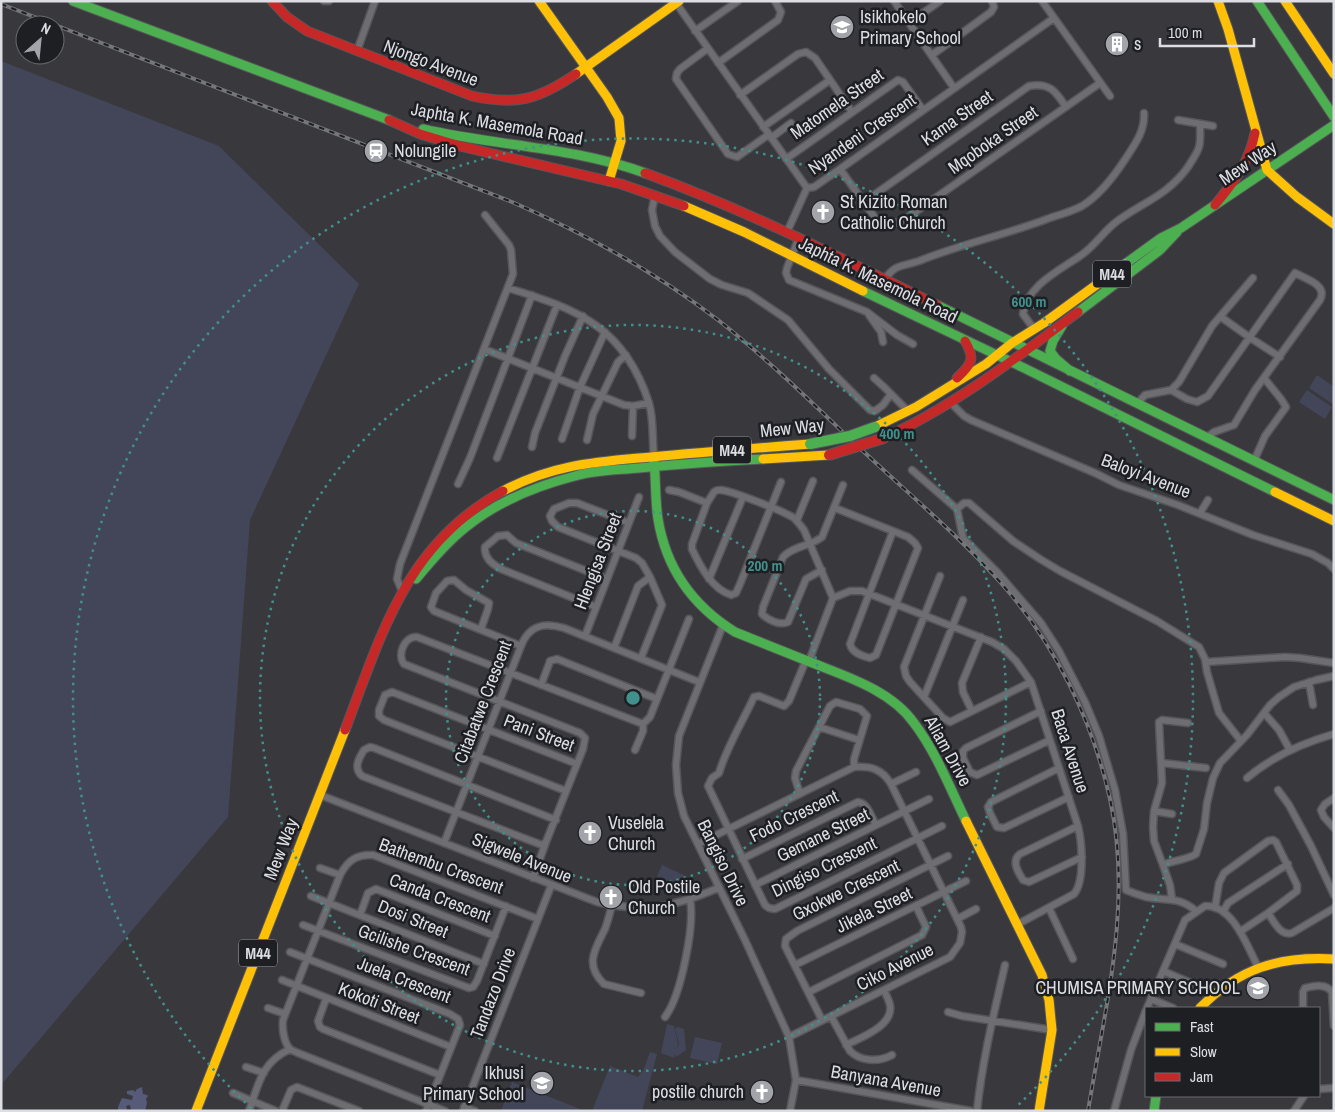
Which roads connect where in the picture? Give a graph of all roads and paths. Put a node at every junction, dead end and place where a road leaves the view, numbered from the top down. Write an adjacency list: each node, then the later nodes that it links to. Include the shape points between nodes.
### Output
1 (73, 1): 36 (main road, Japhta K. Masemola Road)
2 (272, 1): 21 (main road, Njongo Avenue, via 296,25)
3 (324, 1): 4 (street)
4 (329, 1)
5 (375, 1): 21 (street)
6 (539, 1): 24 (main road)
7 (738, 1): 19 (street)
8 (775, 1): 23 (street, via 781,12 778,20)
9 (894, 1): 18 (street)
10 (940, 1): 18 (street)
11 (992, 1): 22 (street, via 994,7 991,12)
12 (1042, 1): 17 (street)
13 (1218, 1): 43 (main road)
14 (1256, 1): 35 (main road)
15 (1285, 1): 25 (main road)
16 (677, 2): 19 (street, Nyandeni Crescent); 24 (main road, Njongo Avenue)
17 (1054, 18): 27 (street); 28 (street, Nyandeni Crescent)
18 (909, 23): 22 (street)
19 (695, 31): 20 (street, Nyandeni Crescent)
20 (707, 49): 23 (street, Nyandeni Crescent); 44 (street, via 680,69 676,78 728,154 737,157)
21 (356, 51): 24 (main road, Njongo Avenue, via 472,96 506,103 541,95)
22 (932, 55): 28 (street)
23 (718, 63): 29 (street, Nyandeni Crescent)
24 (586, 68): 46 (main road, via 619,118 622,133)
25 (1334, 74)
26 (830, 80): 29 (street, via 815,58 804,52); 33 (street); 42 (street)
27 (1100, 82): 30 (street); 31 (street, Mqoboka Street)
28 (954, 88): 32 (street, Nyandeni Crescent)
29 (740, 95): 42 (street, Nyandeni Crescent)
30 (1110, 96)
31 (1066, 107): 52 (street, Mqoboka Street, via 904,221 893,224 877,220); 52 (street, Kama Street, via 1052,88 1029,86)
32 (923, 110): 33 (street, Matomela Street, via 898,80); 47 (street, Nyandeni Crescent)
33 (852, 112): 45 (street, Matomela Street)
34 (1144, 113): 63 (street, via 1138,141 1122,165 1081,206 1022,228 895,267)
35 (1334, 116)
36 (389, 120): 46 (main road, Japhta K. Masemola Road, via 456,137 541,148); 49 (main road, Japhta K. Masemola Road, via 460,146)
37 (1178, 120): 39 (street)
38 (790, 122): 44 (street)
39 (1200, 124): 41 (street); 71 (street, via 1199,147 1178,180 1161,195 1131,209 1085,253 1037,288 1026,302 1023,314)
40 (1334, 125): 48 (main road, Mew Way / M44)
41 (1213, 126)
42 (763, 127): 44 (street, Nyandeni Crescent)
43 (1255, 128): 48 (main road); 53 (main road, via 1244,170)
44 (770, 136): 45 (street, Nyandeni Crescent)
45 (786, 159): 50 (street, Nyandeni Crescent)
46 (615, 163): 49 (main road); 55 (main road, Japhta K. Masemola Road)
47 (840, 170): 50 (street, Nyandeni Crescent); 52 (street, Mqoboka Street)
48 (1267, 170): 53 (main road, Mew Way / M44); 56 (main road)
49 (609, 182): 51 (main road, Japhta K. Masemola Road)
50 (807, 188): 59 (street)
51 (655, 195): 58 (main road, Japhta K. Masemola Road); 92 (street, via 652,210 655,226 675,252 710,279 748,292 788,320 829,369 870,410 880,407)
52 (864, 202)
53 (1215, 205): 57 (main road, Mew Way / M44)
54 (485, 215): 64 (street, via 511,250 513,270)
55 (751, 215): 58 (main road); 59 (main road, Japhta K. Masemola Road)
56 (1334, 224)
57 (1181, 228): 70 (main road, Mew Way / M44, via 1160,250); 71 (main road, Mew Way / M44, via 1161,238)
58 (744, 232): 61 (main road, Japhta K. Masemola Road)
59 (787, 232): 60 (main road, Japhta K. Masemola Road)
60 (799, 237): 61 (street); 63 (main road, Japhta K. Masemola Road)
61 (792, 256): 67 (street, via 786,273 789,280); 74 (main road, Japhta K. Masemola Road)
62 (1253, 278): 69 (street)
63 (884, 280): 76 (main road, Japhta K. Masemola Road)
64 (508, 288): 65 (street); 78 (street)
65 (532, 295): 66 (street); 83 (street)
66 (557, 305): 68 (street); 85 (street)
67 (867, 312): 75 (street, via 881,332); 77 (street)
68 (583, 316): 72 (street); 87 (street)
69 (1221, 317): 73 (street); 91 (street)
70 (1066, 321): 79 (main road, Mew Way / M44); 86 (main road, via 1049,348 1052,357)
71 (1034, 329): 76 (main road, Mew Way / M44)
72 (605, 332): 80 (street); 90 (street)
73 (1249, 337): 82 (street); 82 (street, via 1295,273 1315,284 1322,290 1322,296); 91 (street, via 1208,396 1197,402)
74 (965, 341): 81 (main road, Japhta K. Masemola Road); 93 (main road, via 972,353 971,363)
75 (883, 342)
76 (1012, 343): 79 (main road, Japhta K. Masemola Road); 81 (main road, Mew Way / M44)
77 (913, 344)
78 (484, 349): 83 (street); 136 (street, via 400,564 397,580)
79 (1025, 349): 84 (main road, Mew Way / M44); 86 (main road, Japhta K. Masemola Road)
80 (626, 355): 94 (street, via 616,366); 95 (street)
81 (996, 356): 84 (main road, Japhta K. Masemola Road); 93 (main road, Mew Way / M44)
82 (1280, 357): 89 (street)
83 (508, 358): 85 (street); 111 (street)
84 (1009, 362): 96 (main road, Mew Way / M44); 124 (main road, Japhta K. Masemola Road)
85 (532, 368): 87 (street); 105 (street)
86 (1070, 371): 97 (main road, Japhta K. Masemola Road)
87 (557, 378): 90 (street); 104 (street)
88 (874, 378): 92 (street)
89 (1264, 378): 101 (street, via 1234,425); 106 (street, via 1286,407 1265,436)
90 (580, 387): 94 (street); 102 (street)
91 (1171, 390): 97 (street, via 1149,393)
92 (891, 394): 99 (street)
93 (939, 394): 99 (main road, Mew Way / M44)
94 (602, 396): 98 (street); 103 (street, via 593,414)
95 (649, 403): 98 (street); 107 (street)
96 (951, 403): 107 (main road, Mew Way / M44, bridge, via 884,438 829,455); 122 (street, Baloyi Avenue, via 964,416 979,424 1118,485)
97 (1136, 404): 101 (main road, Japhta K. Masemola Road)
98 (633, 406): 100 (street)
99 (908, 411): 107 (main road, Mew Way / M44, bridge, via 850,436 810,444)
100 (632, 436)
101 (1206, 438): 106 (main road, Japhta K. Masemola Road)
102 (562, 439)
103 (587, 440)
104 (532, 447)
105 (497, 458)
106 (1254, 461): 117 (main road, Japhta K. Masemola Road)
107 (654, 462): 136 (main road, Mew Way / M44, via 577,475 546,484 503,503 452,539); 143 (main road, Aliam Drive, via 659,521 670,563 695,601)
108 (912, 470): 121 (street)
109 (813, 481): 123 (street)
110 (781, 482): 119 (street)
111 (458, 484)
112 (843, 485): 120 (street)
113 (669, 490): 118 (street)
114 (639, 497): 125 (street, Hlengisa Street)
115 (743, 497): 118 (street, via 719,490); 119 (street); 134 (street)
116 (1208, 500): 122 (street)
117 (1334, 500)
118 (707, 503): 134 (street, via 691,546)
119 (771, 508): 123 (street); 134 (street, via 736,593 725,593)
120 (835, 508): 126 (street); 127 (street, via 824,534)
121 (957, 509): 152 (street, via 964,503 969,504 1040,559 1199,646); 225 (street, via 963,538 1041,623 1085,702 1115,790 1123,834 1126,890)
122 (1200, 513): 129 (street, Baloyi Avenue, via 1312,554)
123 (796, 520): 127 (street)
124 (1334, 521)
125 (629, 523): 128 (street, Hlengisa Street); 128 (street, via 573,503 556,508 551,514 558,527)
126 (893, 531): 135 (street); 139 (street, via 912,539 918,548)
127 (809, 543): 130 (street); 130 (street, via 783,557 762,614 782,624 788,622 806,579)
128 (618, 551): 132 (street, via 639,560); 133 (street, Hlengisa Street)
129 (1334, 569)
130 (822, 570): 137 (street)
131 (940, 576): 141 (street)
132 (650, 578): 149 (street, via 638,586); 150 (street, via 662,605)
133 (607, 579): 140 (street, Hlengisa Street); 140 (street, via 516,543 507,535 498,536 485,547 488,560 500,569)
134 (709, 579)
135 (869, 593): 137 (street, Baca Avenue, via 850,591); 139 (street, Baca Avenue); 139 (street, via 850,644 864,656 873,658 876,655)
136 (402, 595): 191 (main road, Mew Way / M44, via 384,632)
137 (833, 598): 151 (street)
138 (962, 600): 144 (street)
139 (897, 604): 141 (street, Baca Avenue)
140 (596, 607): 146 (street, Hlengisa Street)
141 (925, 616): 144 (street, Baca Avenue); 161 (street, via 904,670)
142 (689, 619): 154 (street)
143 (723, 625): 151 (main road, Aliam Drive); 157 (street, Bangiso Drive)
144 (953, 626): 147 (street, Baca Avenue); 161 (street)
145 (481, 629): 145 (street, via 489,605 487,601 454,580 447,581 434,597 434,611); 148 (street)
146 (585, 636): 148 (street, Citabatwe Crescent, via 556,625 544,625 527,635); 149 (street, Citabatwe Crescent)
147 (981, 637): 158 (street, Baca Avenue, via 1004,649); 165 (street, via 962,683)
148 (521, 646): 155 (street, Citabatwe Crescent)
149 (614, 648): 150 (street, Citabatwe Crescent)
150 (641, 658): 154 (street, Citabatwe Crescent)
151 (808, 661): 204 (street, via 784,706 754,697 732,739 720,773 708,784); 241 (main road, Aliam Drive, via 877,690 914,722 936,759)
152 (1206, 662): 153 (street, via 1300,658); 175 (street, via 1219,713)
153 (1333, 663): 156 (street)
154 (669, 669): 157 (street, Citabatwe Crescent); 162 (street)
155 (510, 674): 160 (street); 163 (street, Citabatwe Crescent); 163 (street, via 417,637 406,640 401,655 404,664)
156 (1334, 675): 159 (street)
157 (699, 682): 208 (street, Bangiso Drive, via 678,736 676,765 682,808)
158 (1031, 682): 165 (street); 166 (street, Baca Avenue)
159 (1309, 682): 164 (street); 167 (street, via 1294,687)
160 (541, 685): 162 (street, via 550,661 557,659); 169 (street)
161 (924, 697): 165 (street, via 948,721)
162 (657, 699): 169 (street)
163 (500, 702): 171 (street, Citabatwe Crescent); 180 (street, via 583,735 586,742)
164 (1313, 705)
165 (972, 711)
166 (1041, 711): 174 (street, Baca Avenue); 174 (street, via 966,748 963,758 970,772 977,775)
167 (1265, 714): 175 (street); 177 (street)
168 (1188, 723): 179 (street, via 1160,721)
169 (643, 724): 176 (street)
170 (819, 727): 173 (street); 173 (street, via 831,704 837,702 855,707 867,716); 190 (street, via 795,775)
171 (489, 729): 178 (street, Citabatwe Crescent); 178 (street, Pani Street, via 392,692 385,695 379,710 379,716 384,720); 180 (street, Pani Street)
172 (1334, 734): 177 (street)
173 (859, 740): 181 (street)
174 (1050, 740): 182 (street, Baca Avenue)
175 (1241, 741): 214 (street, via 1220,762 1214,773 1196,854)
176 (635, 750)
177 (1290, 750): 185 (street)
178 (478, 757): 187 (street, Citabatwe Crescent); 189 (street, Pani Street)
179 (1162, 763): 183 (street); 196 (street, via 1161,787)
180 (577, 764): 189 (street)
181 (854, 767): 186 (street, Ciko Avenue, via 879,770); 190 (street)
182 (1059, 768): 192 (street, Baca Avenue); 192 (street, via 991,802 988,807 990,813 997,827 1004,828)
183 (1206, 768)
184 (916, 772): 186 (street)
185 (1247, 778)
186 (891, 784): 195 (street, Ciko Avenue)
187 (466, 785): 197 (street, Citabatwe Crescent); 197 (street, via 374,748 367,748 357,767 362,776); 199 (street)
188 (1278, 790): 223 (street, via 1289,805)
189 (566, 791): 199 (street)
190 (800, 794): 204 (street)
191 (320, 795): 207 (street, Sigwele Avenue); 296 (main road, Mew Way / M44)
192 (1069, 797): 202 (street, Baca Avenue)
193 (1334, 798): 203 (street, via 1321,810)
194 (929, 799): 195 (street)
195 (904, 811): 200 (street, Gemane Street); 205 (street, Ciko Avenue)
196 (1154, 811): 198 (street); 214 (street, via 1153,834)
197 (456, 812): 206 (street, via 539,845); 207 (street, Citabatwe Crescent)
198 (1172, 814)
199 (556, 820): 206 (street)
200 (876, 825): 211 (street, Fodo Crescent, via 863,802 858,802); 219 (street, Gemane Street)
201 (942, 826): 205 (street)
202 (1078, 826): 210 (street, Baca Avenue); 210 (street, via 1020,854 1015,863 1023,880 1030,882)
203 (1334, 828)
204 (728, 830): 208 (street); 211 (street, Dingiso Crescent)
205 (918, 838): 213 (street, Ciko Avenue); 219 (street, Dingiso Crescent, via 775,909 765,905)
206 (546, 842): 217 (street)
207 (444, 843): 217 (street, Sigwele Avenue)
208 (698, 844): 221 (street, Bangiso Drive)
209 (948, 856): 213 (street, Gxokwe Crescent)
210 (1082, 857): 231 (street, Baca Avenue, via 1077,892)
211 (742, 858): 219 (street, Dingiso Crescent)
212 (1288, 864): 232 (street, via 1276,842 1268,841 1224,872); 236 (street, via 1228,903); 238 (street, via 1297,891)
213 (930, 865): 222 (street, Ciko Avenue); 254 (street, Gxokwe Crescent, via 787,938 786,946)
214 (1162, 865): 225 (street)
215 (320, 868): 216 (street)
216 (340, 874): 227 (street, Bathembu Crescent); 229 (street, Bathembu Crescent, via 350,860 373,854)
217 (533, 878): 220 (street, Sigwele Avenue)
218 (966, 880): 222 (street, Jikela Street)
219 (756, 885)
220 (551, 886): 228 (street, Sigwele Avenue); 240 (street, Tandazo Drive)
221 (718, 888): 226 (street, Sigwele Avenue); 279 (street, Bangiso Drive)
222 (945, 892): 230 (street, Jikela Street); 239 (street, Ciko Avenue)
223 (1334, 894)
224 (311, 896): 227 (street)
225 (1172, 899): 235 (street, via 1184,902)
226 (690, 900): 228 (street, Sigwele Avenue, via 651,908); 273 (street, via 691,924 685,955 673,1002)
227 (330, 903): 237 (street, Dosi Street); 243 (street, Bathembu Crescent)
228 (612, 905): 262 (street, via 595,950 593,965 604,984)
229 (506, 906): 240 (street, Bathembu Crescent); 245 (street, Gcilishe Crescent)
230 (916, 906): 254 (street, Jikela Street); 261 (street, via 926,927 922,935)
231 (1049, 908): 241 (street, Baca Avenue); 249 (street)
232 (1215, 908): 235 (street, via 1206,906); 236 (street)
233 (1334, 908): 238 (street, via 1286,934)
234 (976, 910): 239 (street)
235 (1196, 912): 246 (street, via 1185,920)
236 (1222, 912): 244 (street)
237 (360, 914): 245 (street, Canda Crescent, via 368,893 376,889); 251 (street, Dosi Street)
238 (1268, 914): 244 (street)
239 (957, 918): 260 (street, Ciko Avenue, via 962,932 955,952)
240 (538, 919): 295 (street, Tandazo Drive)
241 (1018, 924): 278 (main road, Aliam Drive, via 1042,975)
242 (303, 925): 243 (street)
243 (319, 930): 248 (street, Bathembu Crescent); 251 (street, Gcilishe Crescent, via 465,988 473,987)
244 (1241, 931): 255 (street)
245 (495, 936): 251 (street, Gcilishe Crescent)
246 (1175, 944): 252 (street); 256 (street)
247 (290, 952): 248 (street)
248 (308, 958): 259 (street, Bathembu Crescent); 281 (street, Juela Crescent, via 455,1016 460,1025)
249 (1073, 959)
250 (1334, 959): 255 (main road, via 1295,959)
251 (484, 964)
252 (1223, 964)
253 (1005, 965): 276 (street)
254 (795, 966): 261 (street, Gxokwe Crescent)
255 (1258, 967): 267 (main road, via 1226,984)
256 (1163, 971): 258 (street); 264 (street)
257 (282, 980): 259 (street)
258 (1193, 984)
259 (296, 986): 263 (street, Kokoti Street); 271 (street, Bathembu Crescent)
260 (884, 990): 274 (street, Ciko Avenue); 280 (street, via 890,1006 883,1025)
261 (809, 992): 275 (street, Gxokwe Crescent)
262 (641, 993)
263 (326, 998): 281 (street, Kokoti Street); 286 (street, via 318,1018 320,1027)
264 (1151, 999): 265 (street); 266 (street)
265 (1148, 1007)
266 (1171, 1007)
267 (1201, 1007)
268 (1303, 1007): 277 (street, via 1302,992 1305,988 1329,987)
269 (268, 1008): 271 (street)
270 (948, 1012): 276 (street)
271 (285, 1014): 282 (street, Bathembu Crescent, via 282,1027)
272 (1145, 1014): 307 (street)
273 (664, 1016)
274 (832, 1016): 275 (street, Ciko Avenue); 280 (street)
275 (822, 1020): 279 (street, Ciko Avenue)
276 (992, 1021): 278 (street); 305 (street)
277 (1334, 1026)
278 (1052, 1030): 306 (main road, Aliam Drive)
279 (790, 1037): 287 (street, Bangiso Drive)
280 (846, 1045): 283 (street, via 853,1055 862,1058 881,1060)
281 (451, 1047): 286 (street, Juela Crescent)
282 (290, 1049): 285 (street, via 273,1059); 294 (street)
283 (892, 1055)
284 (246, 1067): 285 (street)
285 (264, 1073): 293 (street)
286 (440, 1075): 294 (street, Juela Crescent)
287 (796, 1080): 303 (street, Bangiso Drive); 304 (street, Banyana Avenue)
288 (1334, 1088): 289 (street)
289 (1320, 1089)
290 (233, 1093): 293 (street)
291 (1156, 1097): 308 (main road)
292 (1303, 1097): 309 (street)
293 (252, 1101): 297 (street); 298 (street)
294 (428, 1108): 301 (street)
295 (464, 1109): 302 (street)
296 (196, 1111)
297 (249, 1111)
298 (276, 1111)
299 (282, 1111): 300 (street, via 294,1087)
300 (358, 1111)
301 (445, 1111)
302 (475, 1111)
303 (790, 1111)
304 (971, 1111)
305 (977, 1111)
306 (1039, 1111)
307 (1114, 1111)
308 (1154, 1111)
309 (1294, 1111)

